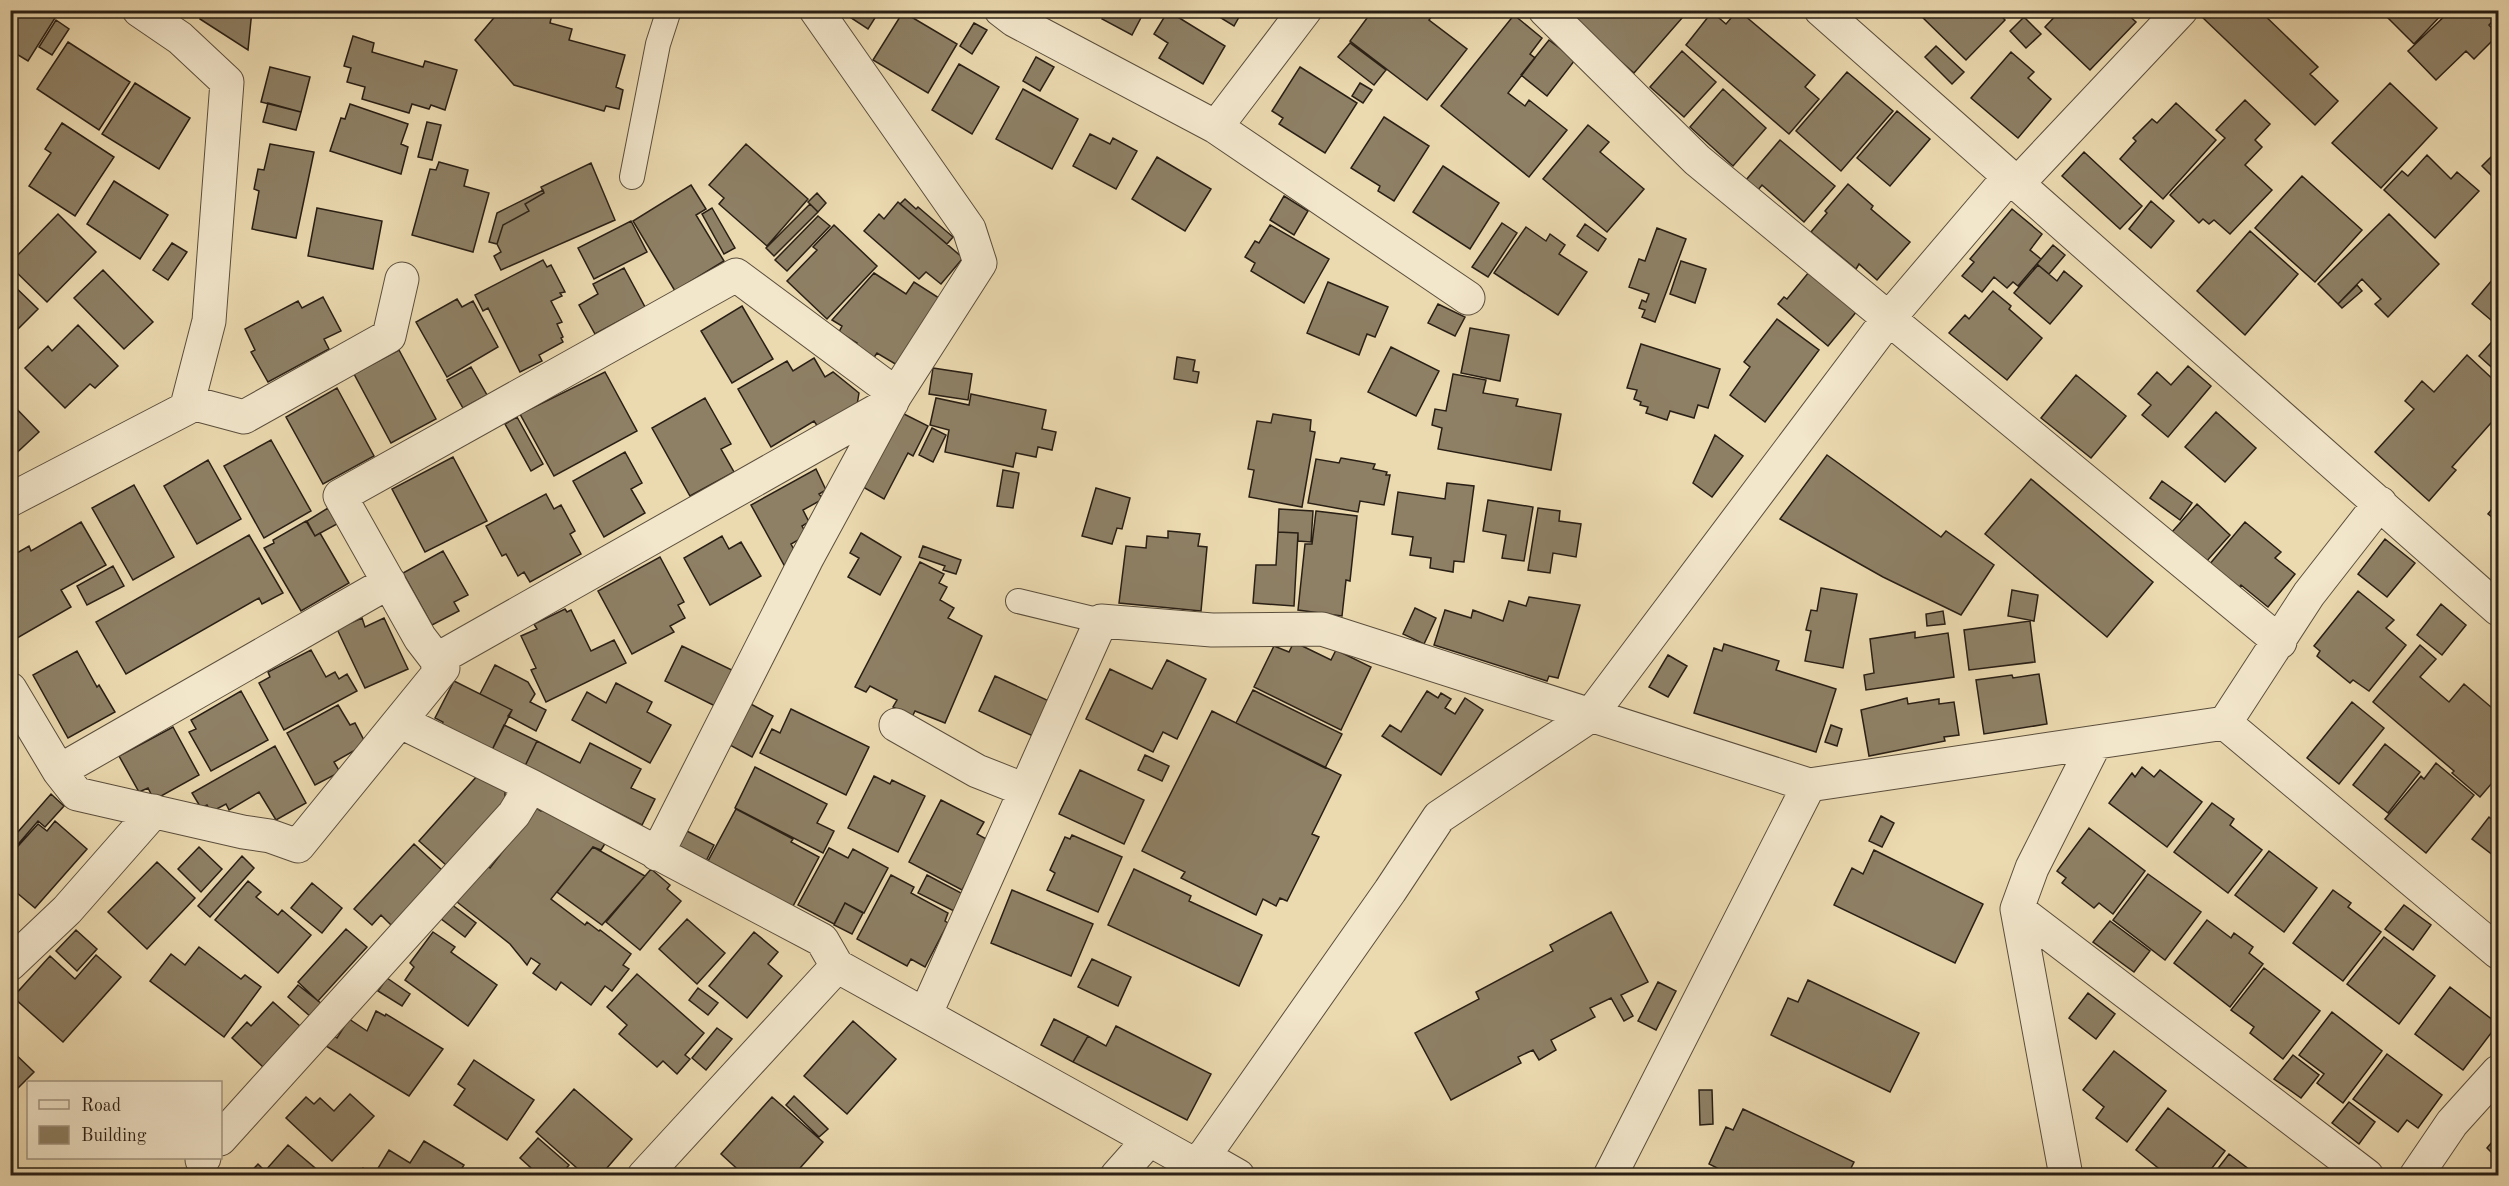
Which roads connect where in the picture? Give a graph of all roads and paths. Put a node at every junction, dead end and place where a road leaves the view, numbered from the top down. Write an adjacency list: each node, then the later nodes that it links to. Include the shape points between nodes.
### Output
1 (139, 10): 16 (street, via 180,38 226,82 209,321)
2 (669, 10): 10 (lane, via 658,44)
3 (816, 10): 15 (street, via 969,229 980,263)
4 (1001, 10): 9 (street)
5 (1305, 10): 9 (street)
6 (1545, 10): 14 (street, via 1697,160)
7 (1821, 10): 11 (street)
8 (2181, 10): 11 (street)
9 (1216, 128): 13 (street)
10 (632, 177)
11 (2014, 180): 14 (street); 18 (street)
12 (402, 279): 16 (street, via 389,336 244,417)
13 (1468, 298)
14 (1889, 318): 23 (street); 26 (street)
15 (894, 398): 19 (street, via 736,275 340,496); 24 (street); 36 (street, via 806,560)
16 (188, 402): 17 (street, via 187,408)
17 (10, 500)
18 (2380, 503): 21 (street); 23 (street, via 2309,594)
19 (389, 582): 24 (street); 31 (street)
20 (1018, 601): 22 (lane)
21 (2499, 609)
22 (1101, 621): 26 (street, via 1212,630 1322,629); 34 (street)
23 (2280, 642): 28 (street)
24 (436, 660): 27 (street, via 443,668)
25 (10, 689): 31 (street)
26 (1590, 716): 32 (street); 45 (street, via 1439,818)
27 (400, 722): 33 (street); 35 (street, via 298,846 270,836)
28 (2225, 723): 30 (street); 38 (street)
29 (896, 725): 34 (street, via 977,771)
30 (2095, 743): 32 (street); 37 (street, via 2032,868)
31 (59, 771): 35 (street, via 77,794)
32 (1809, 785): 49 (street)
33 (531, 786): 36 (street); 43 (street, via 514,814)
34 (1025, 790): 41 (street)
35 (154, 811): 39 (street, via 67,910)
36 (657, 854): 40 (street, via 822,940)
37 (2017, 909): 50 (street); 51 (street)
38 (2499, 952)
39 (10, 964)
40 (837, 966): 41 (street); 46 (street)
41 (926, 1015): 44 (street)
42 (2499, 1072): 52 (street, via 2452,1123)
43 (222, 1138)
44 (1149, 1140): 45 (street); 47 (street)
45 (1198, 1166): 48 (street)
46 (644, 1176)
47 (1117, 1176)
48 (1238, 1176)
49 (1610, 1176)
50 (2066, 1176)
51 (2367, 1176)
52 (2416, 1176)

